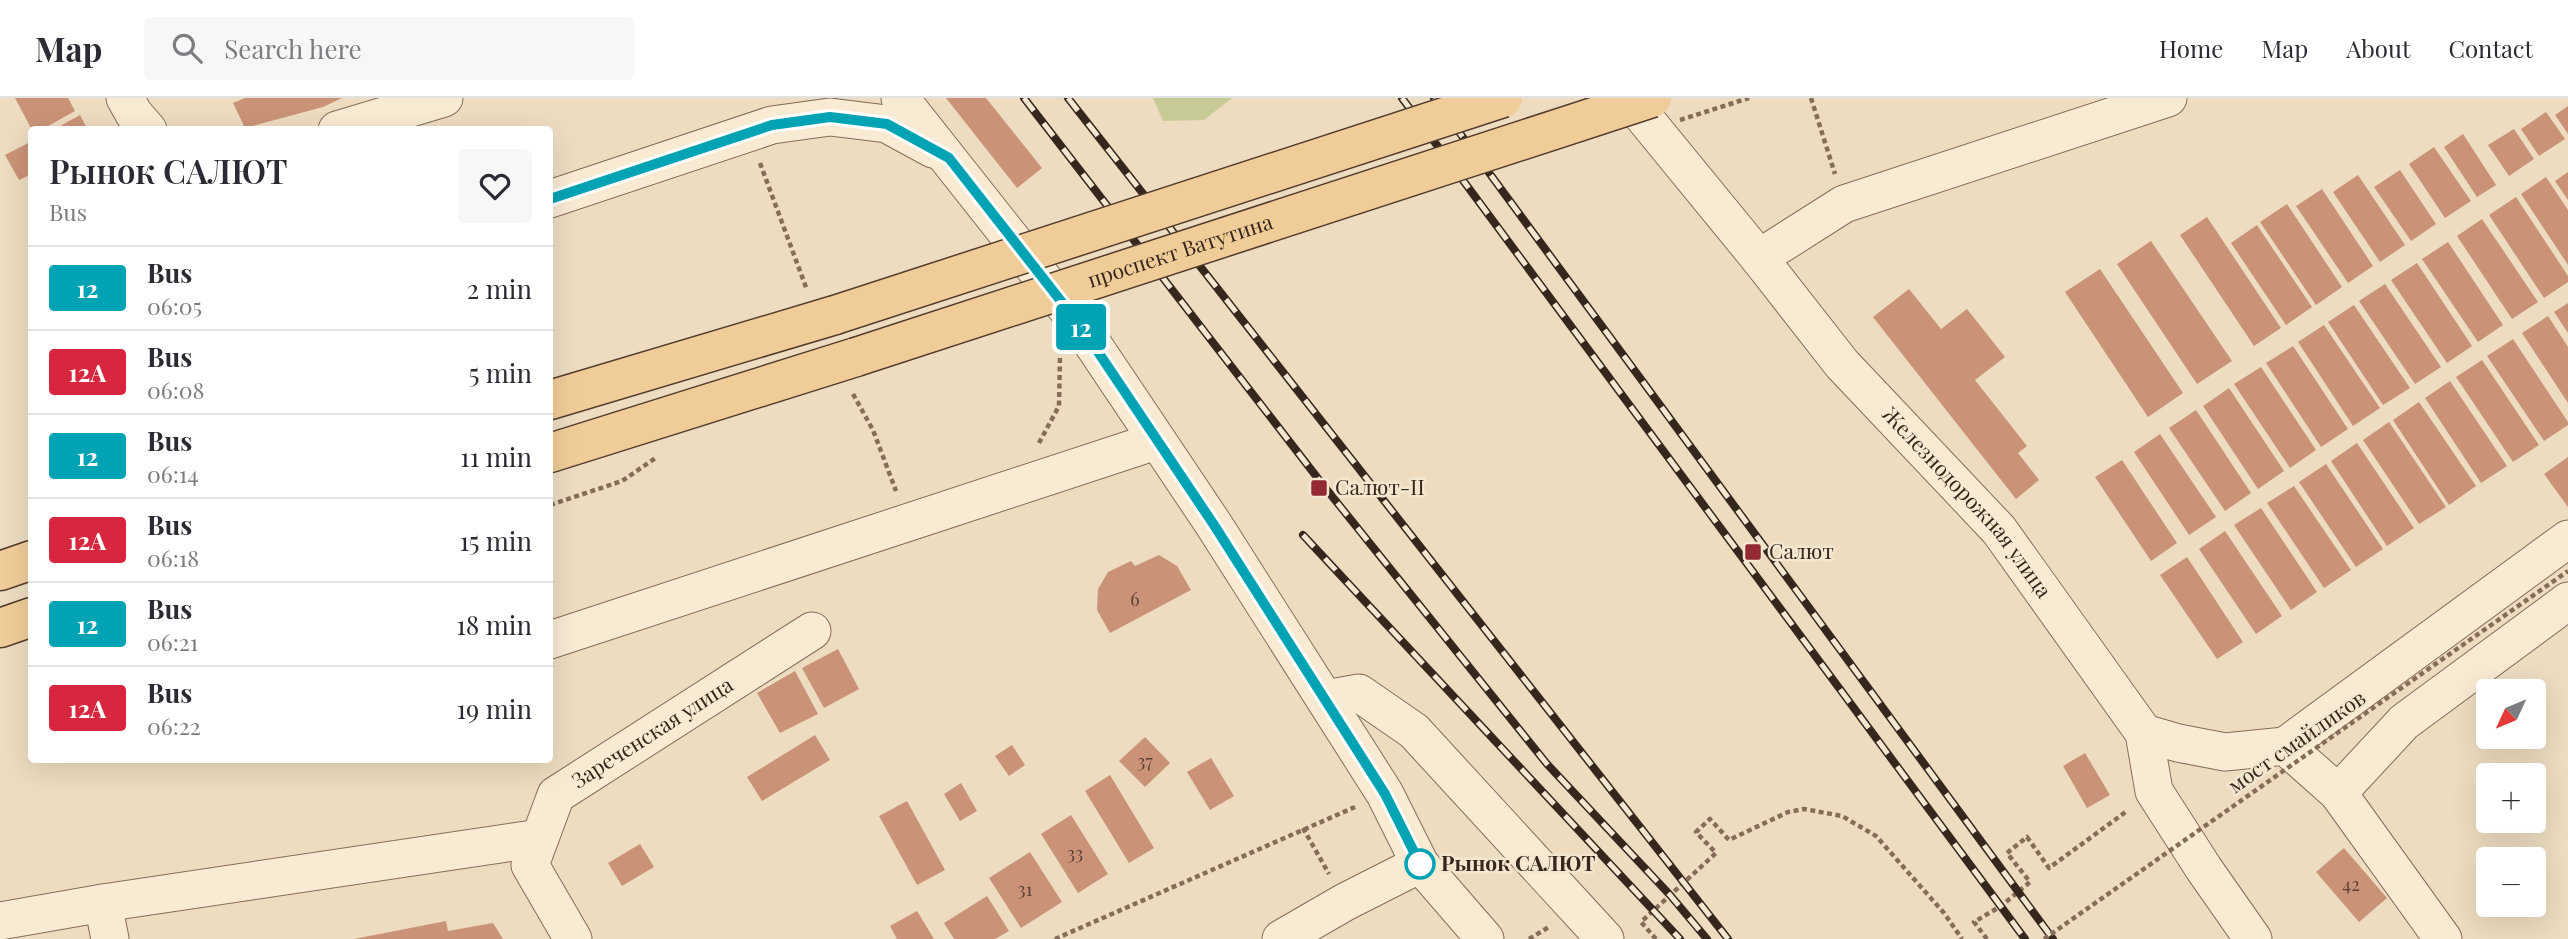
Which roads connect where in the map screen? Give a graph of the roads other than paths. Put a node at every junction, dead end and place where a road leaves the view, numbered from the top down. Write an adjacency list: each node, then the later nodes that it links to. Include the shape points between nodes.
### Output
1 (125, 98): 9 (street)
2 (444, 98): 10 (street)
3 (797, 98): 11 (street)
4 (900, 98): 12 (street)
5 (1503, 98): 15 (main road, bridge, via 821,303)
6 (1629, 98): 14 (street, Железнодорожная улица)
7 (1652, 98): 17 (main road, проспект Ватутина, bridge, via 853,371)
8 (2168, 98): 14 (street, via 1844,204)
9 (144, 126)
10 (350, 126)
11 (764, 139): 12 (street, via 830,117 887,124); 13 (street)
12 (949, 158): 16 (street, via 1082,328)
13 (553, 198)
14 (1759, 258): 27 (street, Железнодорожная улица, via 1842,364 1999,530)
15 (553, 399)
16 (1156, 440): 25 (street); 26 (street)
17 (553, 452)
18 (2568, 539): 28 (street)
19 (28, 561): 20 (main road)
20 (0, 570)
21 (2568, 601): 29 (street, via 2404,722)
22 (28, 618): 23 (main road)
23 (0, 628)
24 (812, 631): 30 (street, Зареченская улица, via 556,795)
25 (553, 638)
26 (1325, 699): 31 (street, via 1385,794); 34 (street, via 1359,693 1414,731)
27 (2144, 733): 28 (street, via 2225,752); 39 (street, Железнодорожная улица, via 2154,791)
28 (2285, 746): 29 (street)
29 (2338, 793): 40 (street)
30 (540, 838): 32 (street); 36 (street, Зареченская улица, via 530,865)
31 (1420, 864): 37 (street); 38 (street)
32 (103, 903): 33 (street); 35 (street)
33 (0, 921)
34 (1603, 936)
35 (110, 939)
36 (573, 939)
37 (1281, 939)
38 (1485, 939)
39 (2253, 939)
40 (2443, 939)

